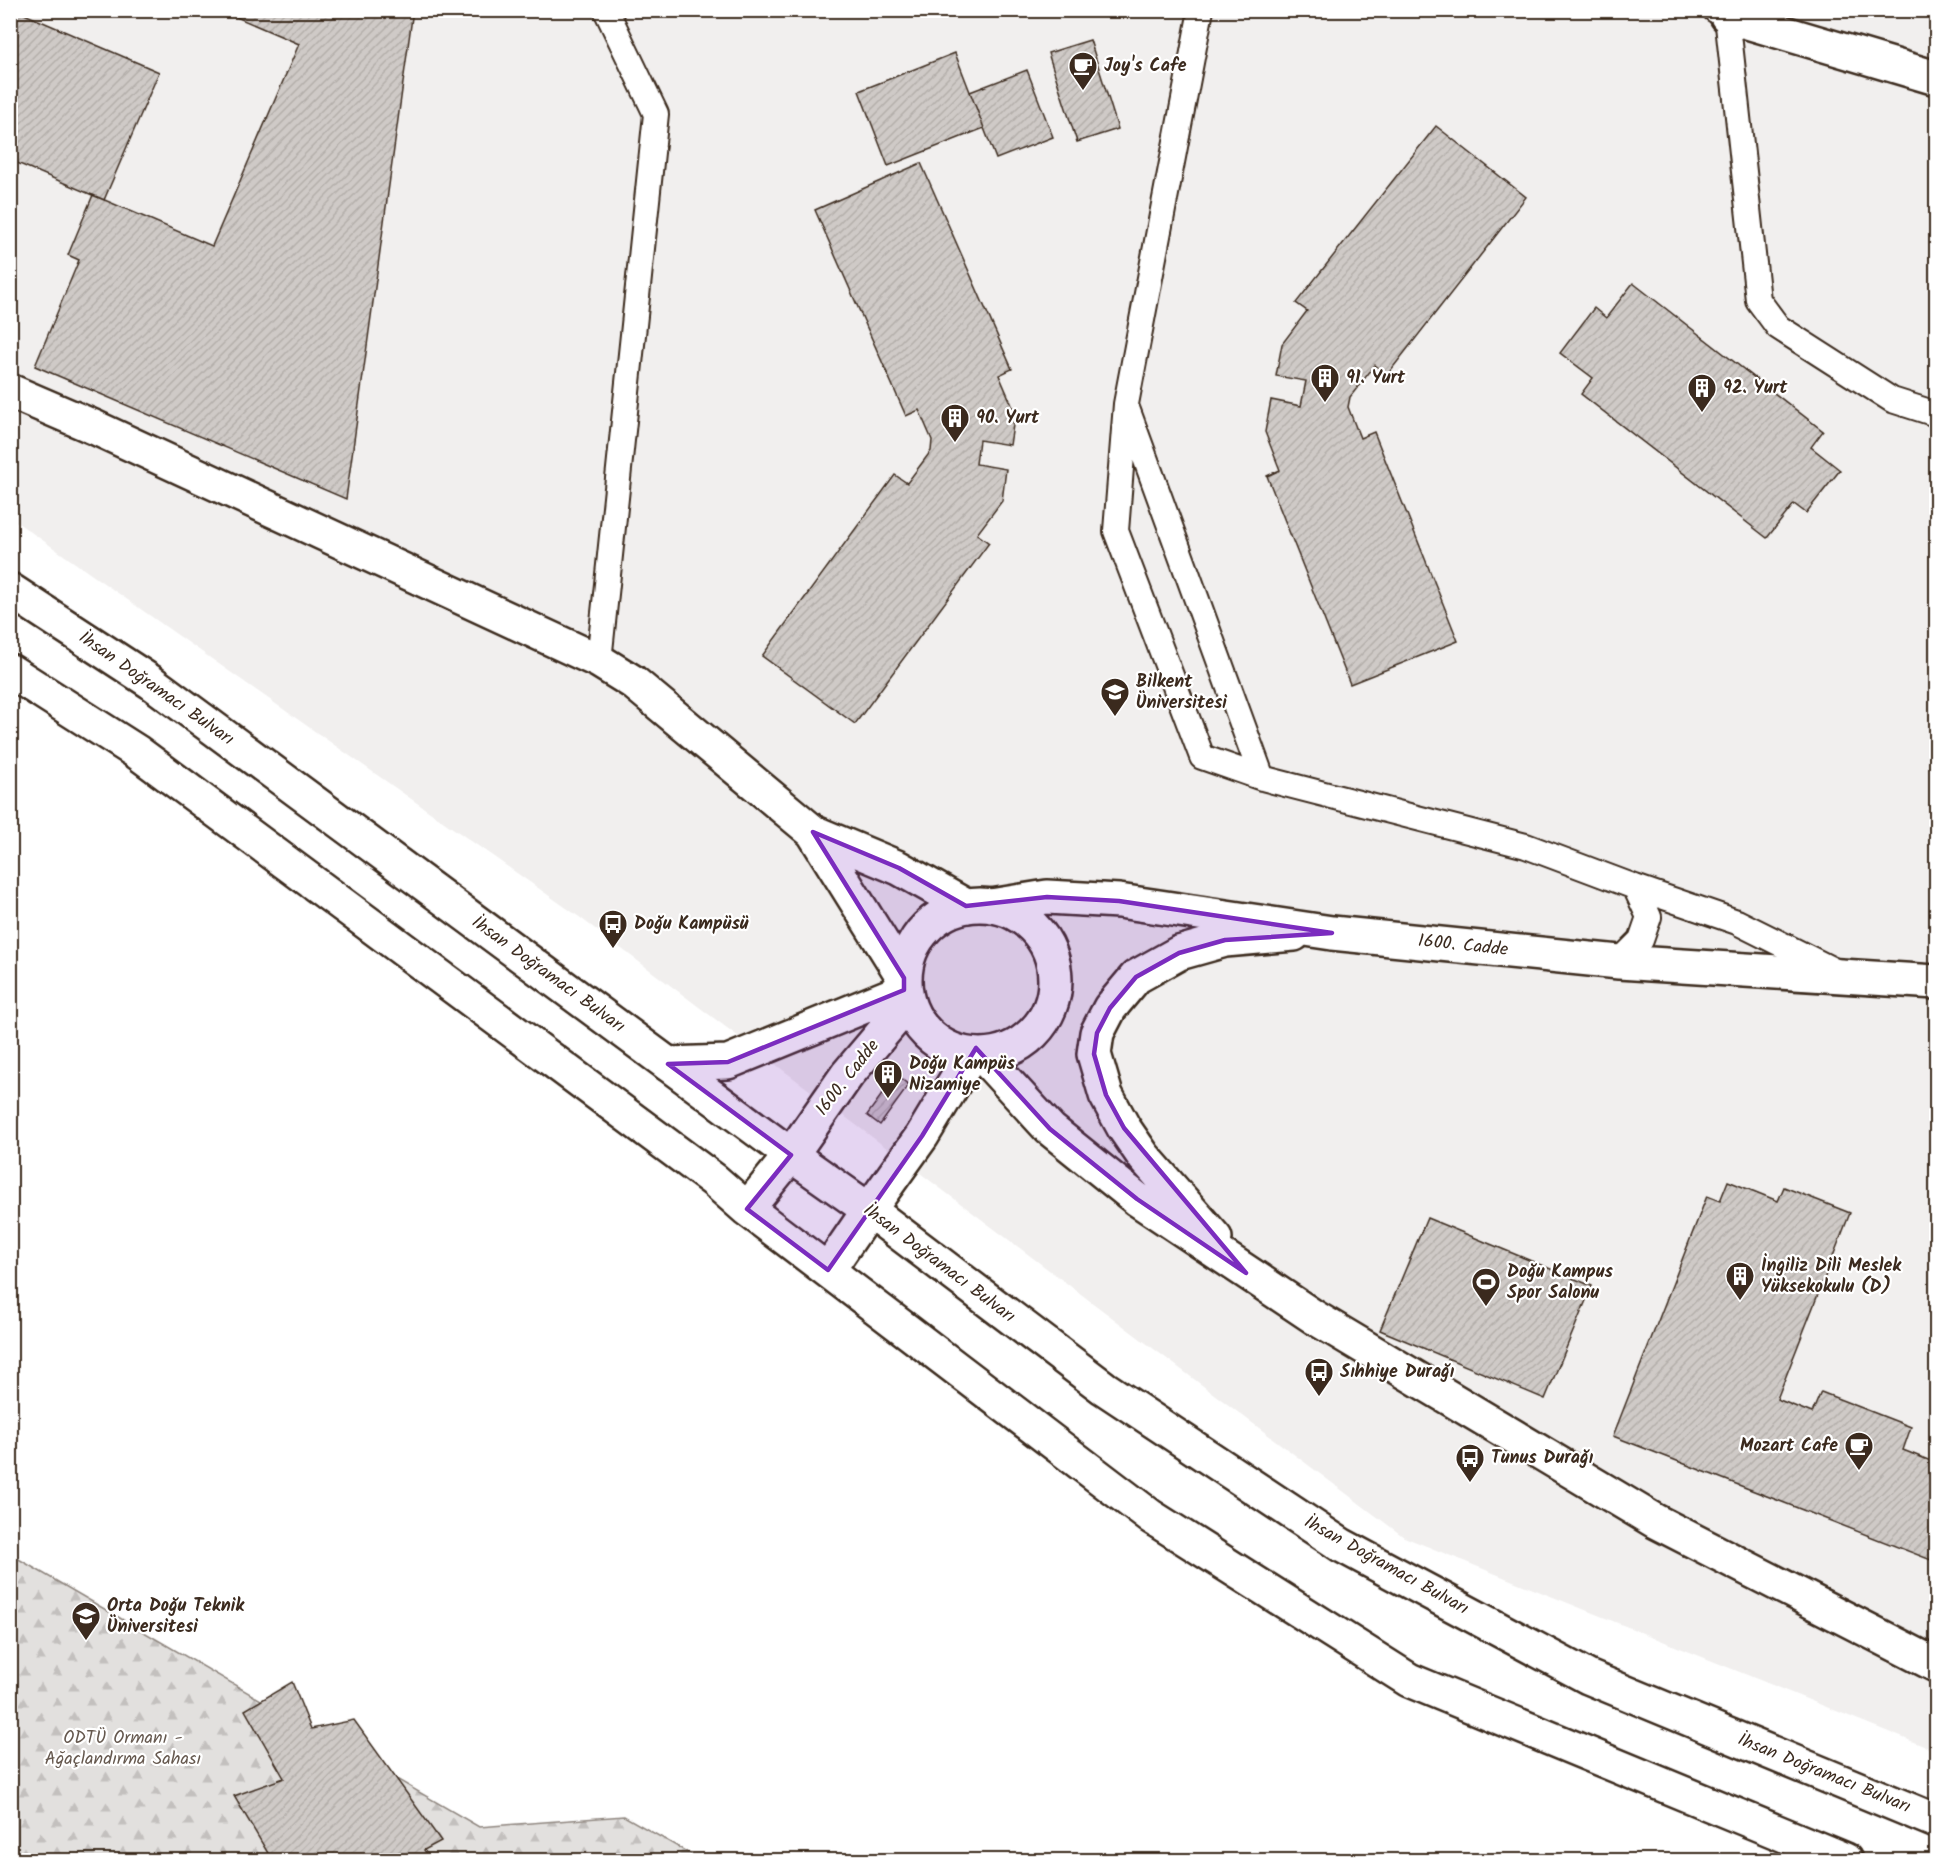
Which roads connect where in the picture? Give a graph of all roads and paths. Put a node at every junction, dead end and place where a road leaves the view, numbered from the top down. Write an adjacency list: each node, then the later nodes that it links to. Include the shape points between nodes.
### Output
1 (606, 10): 9 (lane, via 656,114)
2 (1201, 10): 6 (lane)
3 (1721, 13): 4 (street); 7 (lane, via 1758,300 1778,327 1892,400)
4 (1936, 78)
5 (10, 391): 9 (street)
6 (1126, 404): 11 (lane); 11 (lane, via 1116,531 1202,757)
7 (1936, 414)
8 (10, 590): 21 (street, İhsan Doğramacı Bulvarı, via 151,681)
9 (599, 661): 12 (street, via 633,682)
10 (10, 671): 23 (street, via 147,759 714,1180)
11 (1262, 778): 13 (lane, via 1526,846)
12 (813, 832): 14 (street); 19 (street)
13 (1635, 887): 16 (lane, via 1649,917 1641,940); 17 (lane, via 1737,922)
14 (979, 906): 15 (street, 1600. Cadde, via 1047,897 1119,901); 19 (street, 1600. Cadde, via 942,915 923,931 910,953); 20 (street, via 1016,914 1036,929 1049,950 1055,973 1053,998 1044,1020 1028,1038 1007,1051)
15 (1332, 933): 16 (street, 1600. Cadde); 26 (street, via 1225,940 1179,953 1136,977 1110,1008 1097,1034 1094,1054 1106,1095 1124,1128 1144,1157)
16 (1619, 962): 17 (street, 1600. Cadde)
17 (1842, 975): 18 (street, 1600. Cadde)
18 (1936, 982)
19 (905, 990): 20 (street, via 919,1026 936,1043 959,1053); 21 (street, via 728,1062); 22 (street, 1600. Cadde)
20 (977, 1055): 24 (street); 26 (street, via 1050,1130 1137,1199)
21 (668, 1064): 22 (street, İhsan Doğramacı Bulvarı)
22 (791, 1155): 23 (street, 1600. Cadde); 24 (street, İhsan Doğramacı Bulvarı)
23 (747, 1209): 25 (street)
24 (870, 1210): 25 (street); 28 (street, İhsan Doğramacı Bulvarı, via 1104,1388 1341,1545 1588,1677)
25 (828, 1270): 29 (street, via 1150,1516 1409,1680)
26 (1246, 1273): 27 (street, via 1655,1521)
27 (1936, 1665)
28 (1936, 1821)
29 (1845, 1860)

